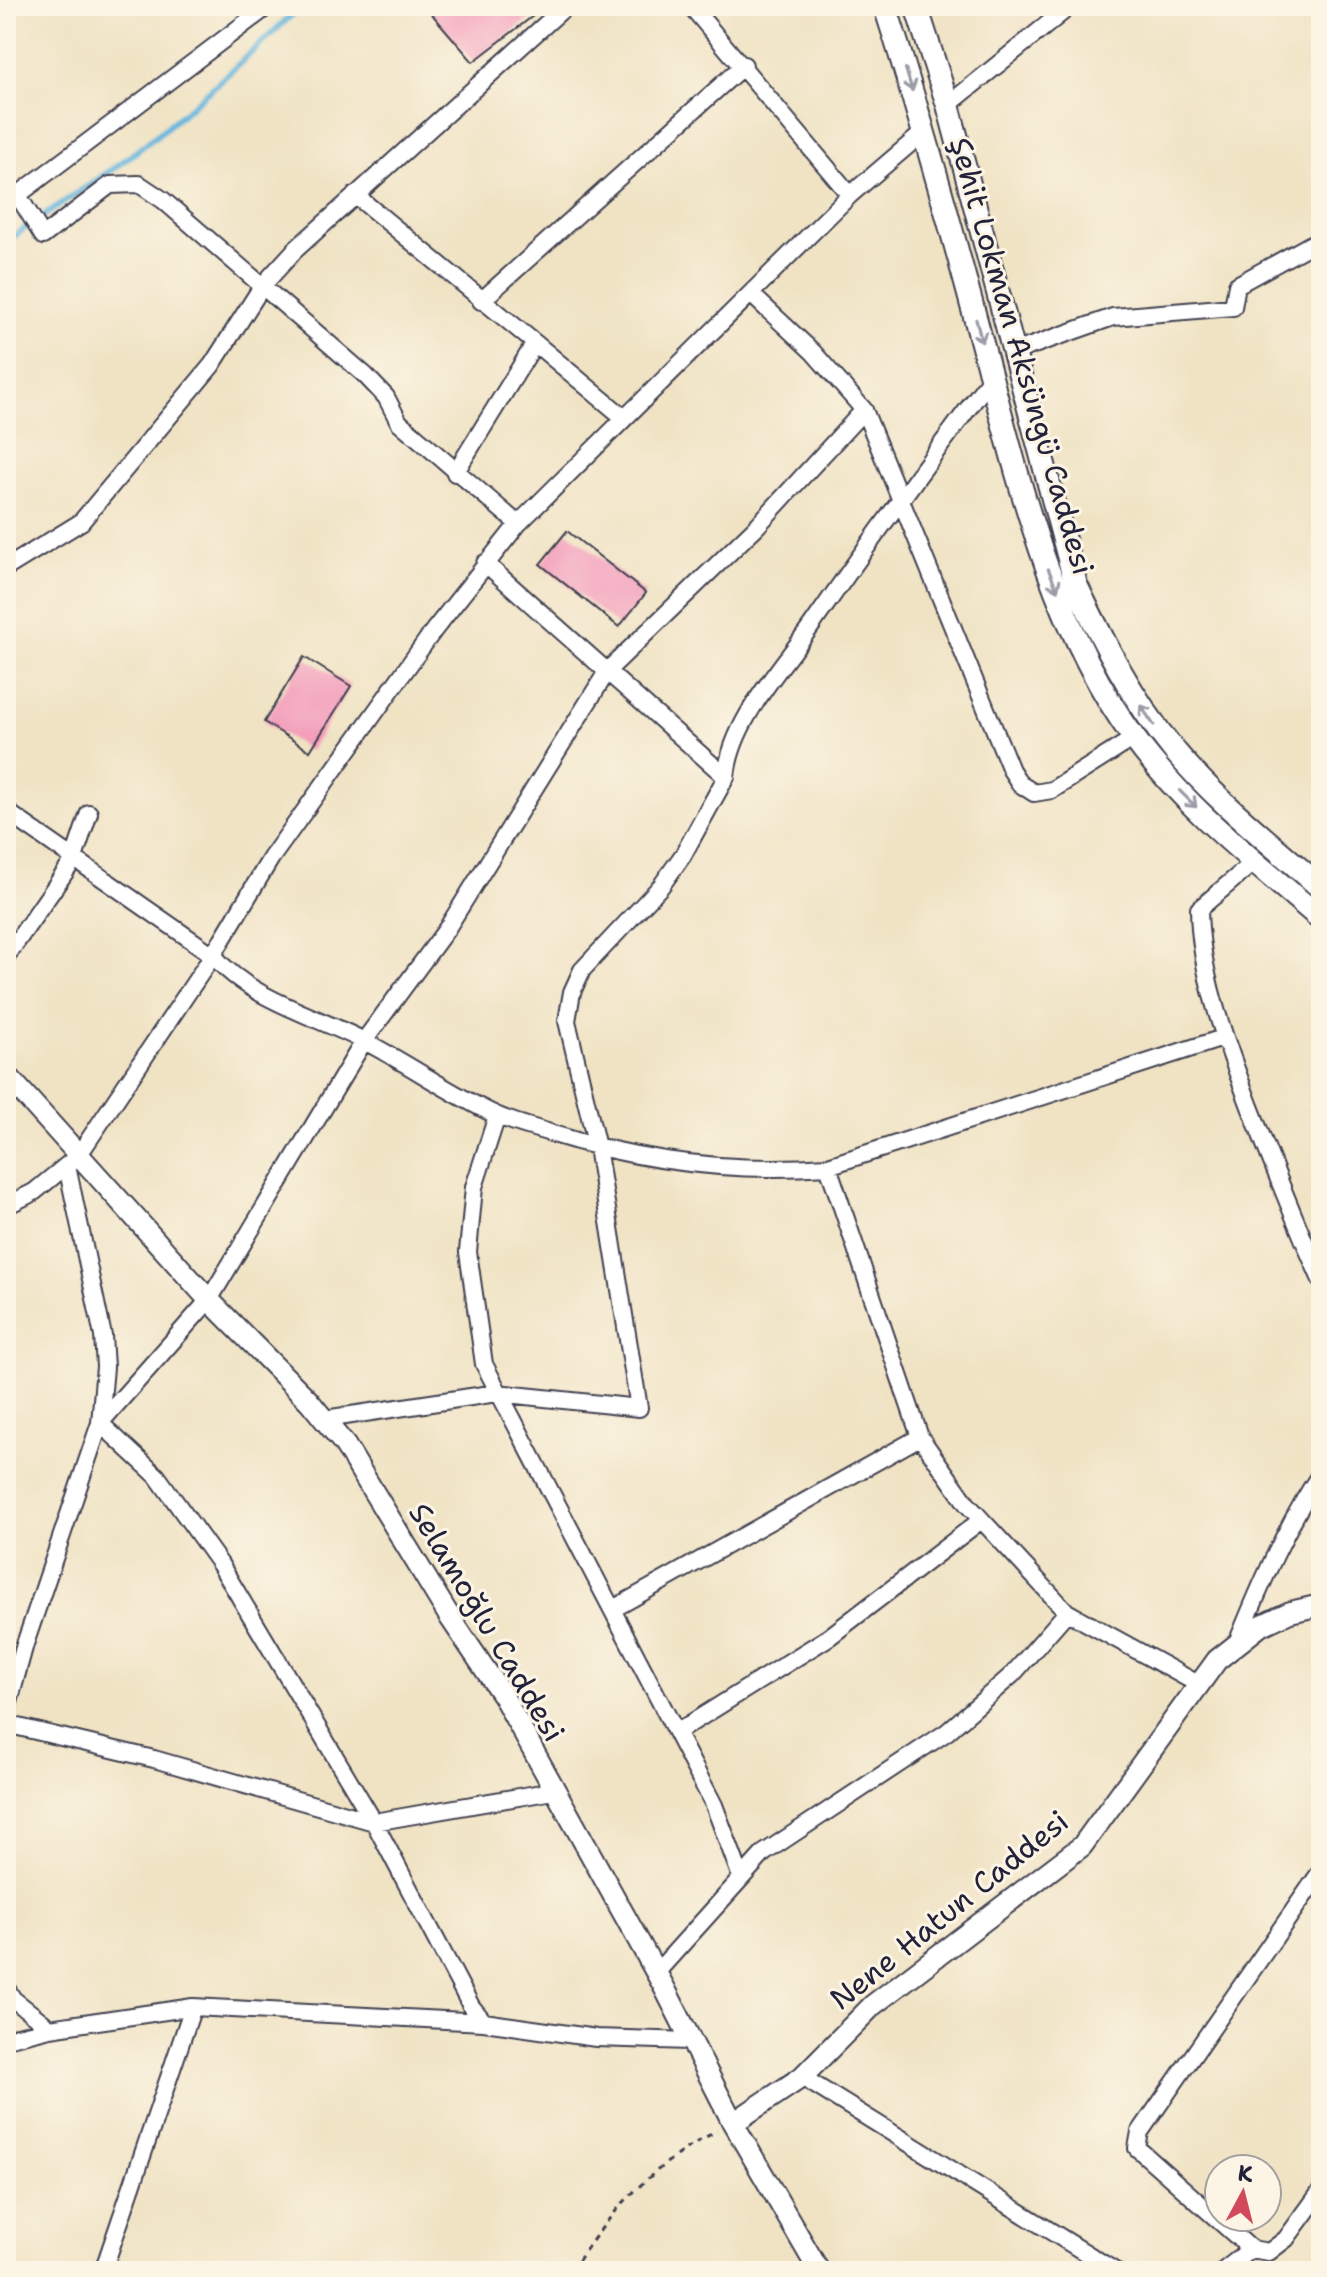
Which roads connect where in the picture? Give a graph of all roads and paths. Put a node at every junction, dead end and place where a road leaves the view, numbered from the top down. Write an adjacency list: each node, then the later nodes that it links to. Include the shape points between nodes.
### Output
1 (268, 6): 12 (street)
2 (566, 6): 10 (street)
3 (691, 6): 7 (street)
4 (885, 6): 9 (main road, Şehit Lokman Aksüngü Caddesi, one-way to 9)
5 (916, 6): 8 (main road, Şehit Lokman Aksüngü Caddesi)
6 (1070, 6): 8 (street)
7 (744, 65): 11 (street); 16 (street)
8 (948, 105): 18 (main road, Şehit Lokman Aksüngü Caddesi)
9 (925, 131): 11 (street); 19 (main road, Şehit Lokman Aksüngü Caddesi, one-way to 19)
10 (355, 195): 14 (street); 16 (street)
11 (850, 195): 15 (street)
12 (12, 201): 14 (street, via 43,236 110,185 139,184)
13 (1315, 242): 18 (street, via 1237,285 1233,307 1113,317)
14 (263, 285): 22 (street, via 365,375 386,397 399,422); 26 (street, via 212,365 81,522)
15 (752, 295): 20 (street); 21 (street)
16 (481, 301): 17 (street)
17 (535, 343): 21 (street); 22 (street)
18 (1014, 352): 34 (main road, Şehit Lokman Aksüngü Caddesi, one-way to 18, via 1174,751 1112,659 1076,585)
19 (991, 378): 23 (street); 28 (main road, Şehit Lokman Aksüngü Caddesi, one-way to 28, via 1047,566 1102,688)
20 (864, 410): 23 (street); 27 (street, via 757,526)
21 (622, 416): 24 (street)
22 (455, 473): 24 (street)
23 (899, 500): 28 (street, via 1020,784 1034,793 1052,790); 29 (street, via 760,698 734,743)
24 (518, 524): 25 (street)
25 (485, 563): 27 (street); 36 (street, via 271,858)
26 (6, 568)
27 (608, 670): 29 (street); 39 (street, via 446,930)
28 (1134, 738): 33 (main road, Şehit Lokman Aksüngü Caddesi, one-way to 33, via 1170,782)
29 (726, 777): 42 (street, via 661,886 582,970 572,992 567,1021)
30 (6, 811): 32 (street, via 45,835)
31 (89, 813): 32 (street)
32 (73, 861): 36 (street); 37 (street)
33 (1255, 861): 35 (main road, Şehit Lokman Aksüngü Caddesi); 38 (street, via 1199,909 1199,933)
34 (1321, 888)
35 (1321, 919)
36 (213, 955): 39 (street, via 241,981); 43 (street)
37 (6, 957)
38 (1223, 1038): 44 (street); 46 (street)
39 (364, 1041): 41 (street); 47 (street)
40 (6, 1074): 43 (street, Selamoğlu Caddesi)
41 (497, 1116): 42 (street); 48 (street, via 474,1187 468,1252 484,1364)
42 (597, 1147): 44 (street, via 674,1163 776,1170); 48 (street, via 639,1408)
43 (73, 1161): 45 (street); 47 (street, Selamoğlu Caddesi); 50 (street, via 103,1336)
44 (828, 1166): 51 (street)
45 (6, 1206)
46 (1321, 1280)
47 (209, 1300): 49 (street, Selamoğlu Caddesi); 50 (street)
48 (497, 1393): 49 (street); 55 (street)
49 (325, 1419): 64 (street, Selamoğlu Caddesi, via 503,1696)
50 (100, 1423): 58 (street); 65 (street, via 157,1476 220,1564)
51 (920, 1437): 53 (street); 55 (street)
52 (1321, 1473): 57 (street, via 1301,1504)
53 (980, 1521): 56 (street); 63 (street, via 829,1637)
54 (1321, 1605): 57 (street, Nene Hatun Caddesi, via 1280,1617)
55 (613, 1609): 63 (street)
56 (1067, 1612): 60 (street); 67 (street, via 1013,1674 947,1732 764,1853)
57 (1237, 1643): 60 (street, Nene Hatun Caddesi)
58 (25, 1644): 59 (street); 61 (street)
59 (6, 1647)
60 (1198, 1684): 75 (street, Nene Hatun Caddesi, via 1082,1846 873,2005)
61 (6, 1713)
62 (6, 1724): 65 (street, via 154,1759)
63 (677, 1732): 67 (street, via 714,1805)
64 (553, 1791): 65 (street); 68 (street, Selamoğlu Caddesi)
65 (374, 1822): 71 (street)
66 (1321, 1871): 78 (street, via 1140,2132 1137,2148)
67 (741, 1877): 68 (street)
68 (656, 1973): 74 (street, Selamoğlu Caddesi)
69 (6, 1988): 72 (street)
70 (193, 2007): 71 (street); 72 (street); 79 (street)
71 (484, 2022): 74 (street, via 596,2038)
72 (50, 2028): 73 (street)
73 (6, 2039)
74 (690, 2041): 76 (street, Selamoğlu Caddesi)
75 (802, 2077): 76 (street, Nene Hatun Caddesi); 82 (street)
76 (733, 2123): 80 (path, via 689,2145 622,2201); 81 (street, Selamoğlu Caddesi)
77 (1321, 2191): 78 (street, via 1286,2239 1269,2252)
78 (1251, 2249): 83 (street)
79 (103, 2271)
80 (572, 2271)
81 (819, 2271)
82 (1115, 2271)
83 (1223, 2271)

